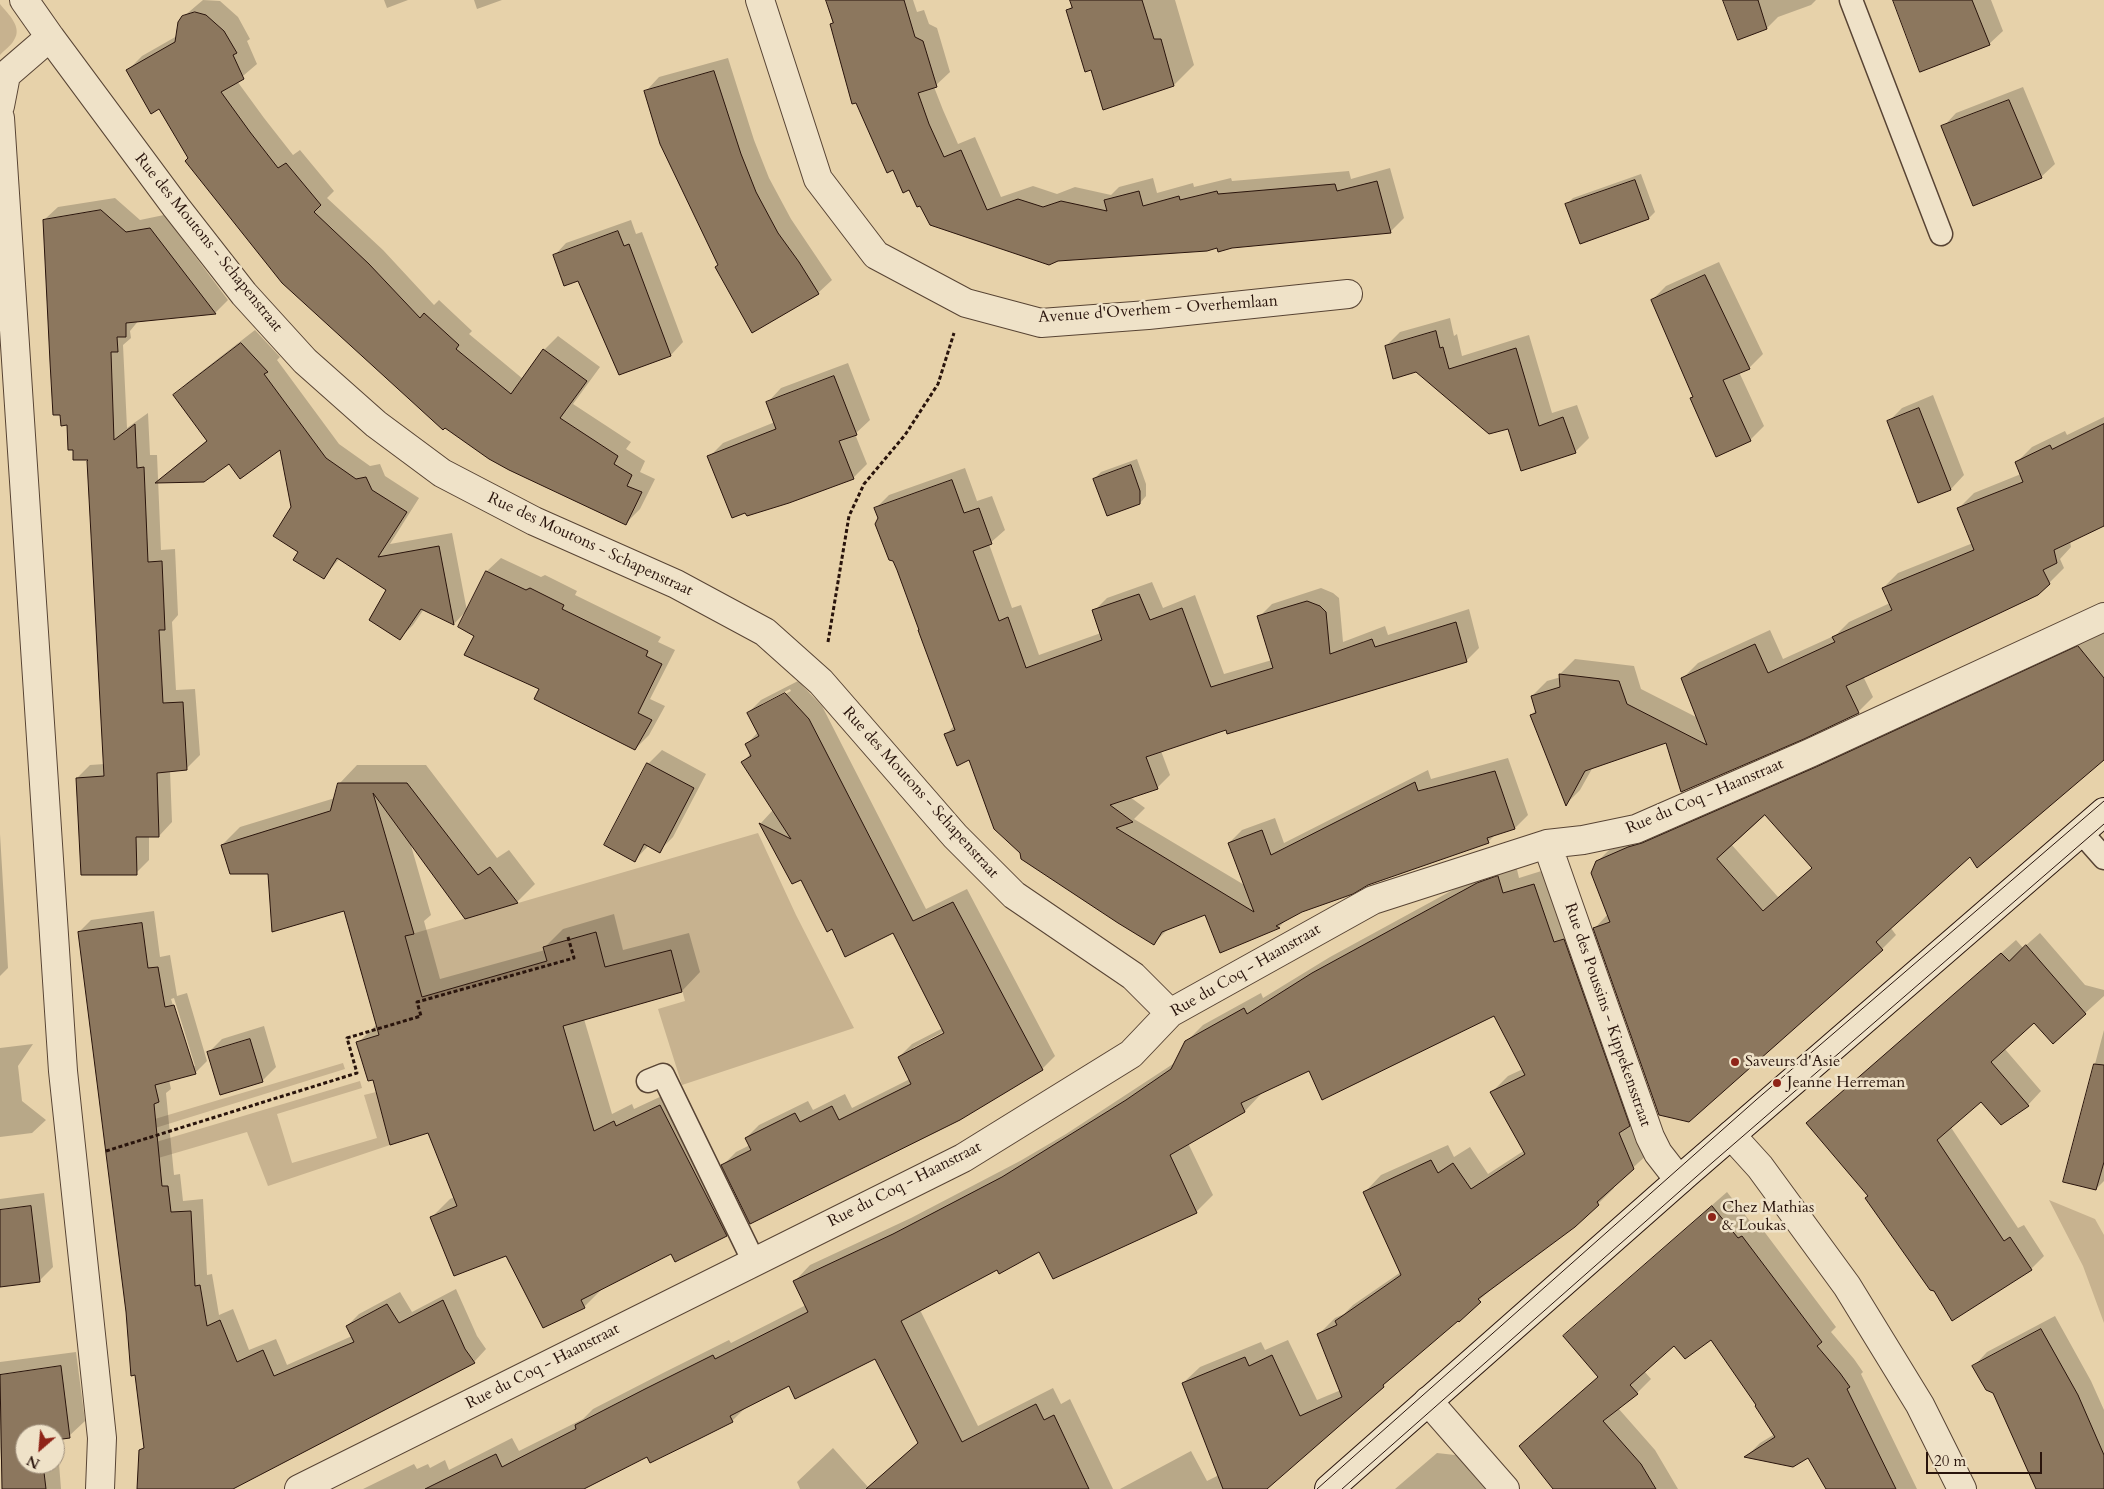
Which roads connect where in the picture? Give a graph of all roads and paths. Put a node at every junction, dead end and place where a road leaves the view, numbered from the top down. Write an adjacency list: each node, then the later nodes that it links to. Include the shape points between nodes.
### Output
1 (24, 0): 4 (street, Rue des Moutons - Schapenstraat)
2 (760, 0): 8 (street, Avenue d'Overhem - Overhemlaan, via 818,178 876,255 966,303 1040,323)
3 (1851, 0): 7 (lane)
4 (50, 37): 5 (street, via 6,75); 17 (street, Rue des Moutons - Schapenstraat, via 244,294 304,361 376,424 442,473 534,521 676,584 765,632 821,682 955,836 1014,895 1134,976)
5 (0, 106)
6 (0, 118): 24 (street, via 62,1061 102,1438)
7 (1941, 234)
8 (1348, 294)
9 (954, 334): 11 (path, via 938,384 905,435 864,484 850,516)
10 (2104, 617): 14 (street, Rue du Coq - Haanstraat, via 1810,753 1636,829)
11 (829, 634)
12 (2104, 812): 13 (street)
13 (2081, 832): 15 (lane); 19 (street)
14 (1547, 844): 17 (street, Rue du Coq - Haanstraat, via 1373,900); 21 (street, Rue des Poussins - Kippekensstraat, via 1650,1137)
15 (2104, 858)
16 (568, 937): 20 (path, via 574,958 417,1002 421,1016 347,1038 357,1073)
17 (1170, 1012): 22 (street, Rue du Coq - Haanstraat, via 1131,1054 971,1153)
18 (648, 1081): 22 (lane, via 663,1075)
19 (1731, 1135): 21 (street); 28 (street, via 1760,1167 1847,1286 1920,1405)
20 (99, 1153)
21 (1679, 1180): 23 (street)
22 (754, 1262): 25 (street, Rue du Coq - Haanstraat)
23 (1428, 1402): 26 (street); 27 (street)
24 (100, 1489)
25 (299, 1489)
26 (1329, 1489)
27 (1505, 1489)
28 (1962, 1489)

